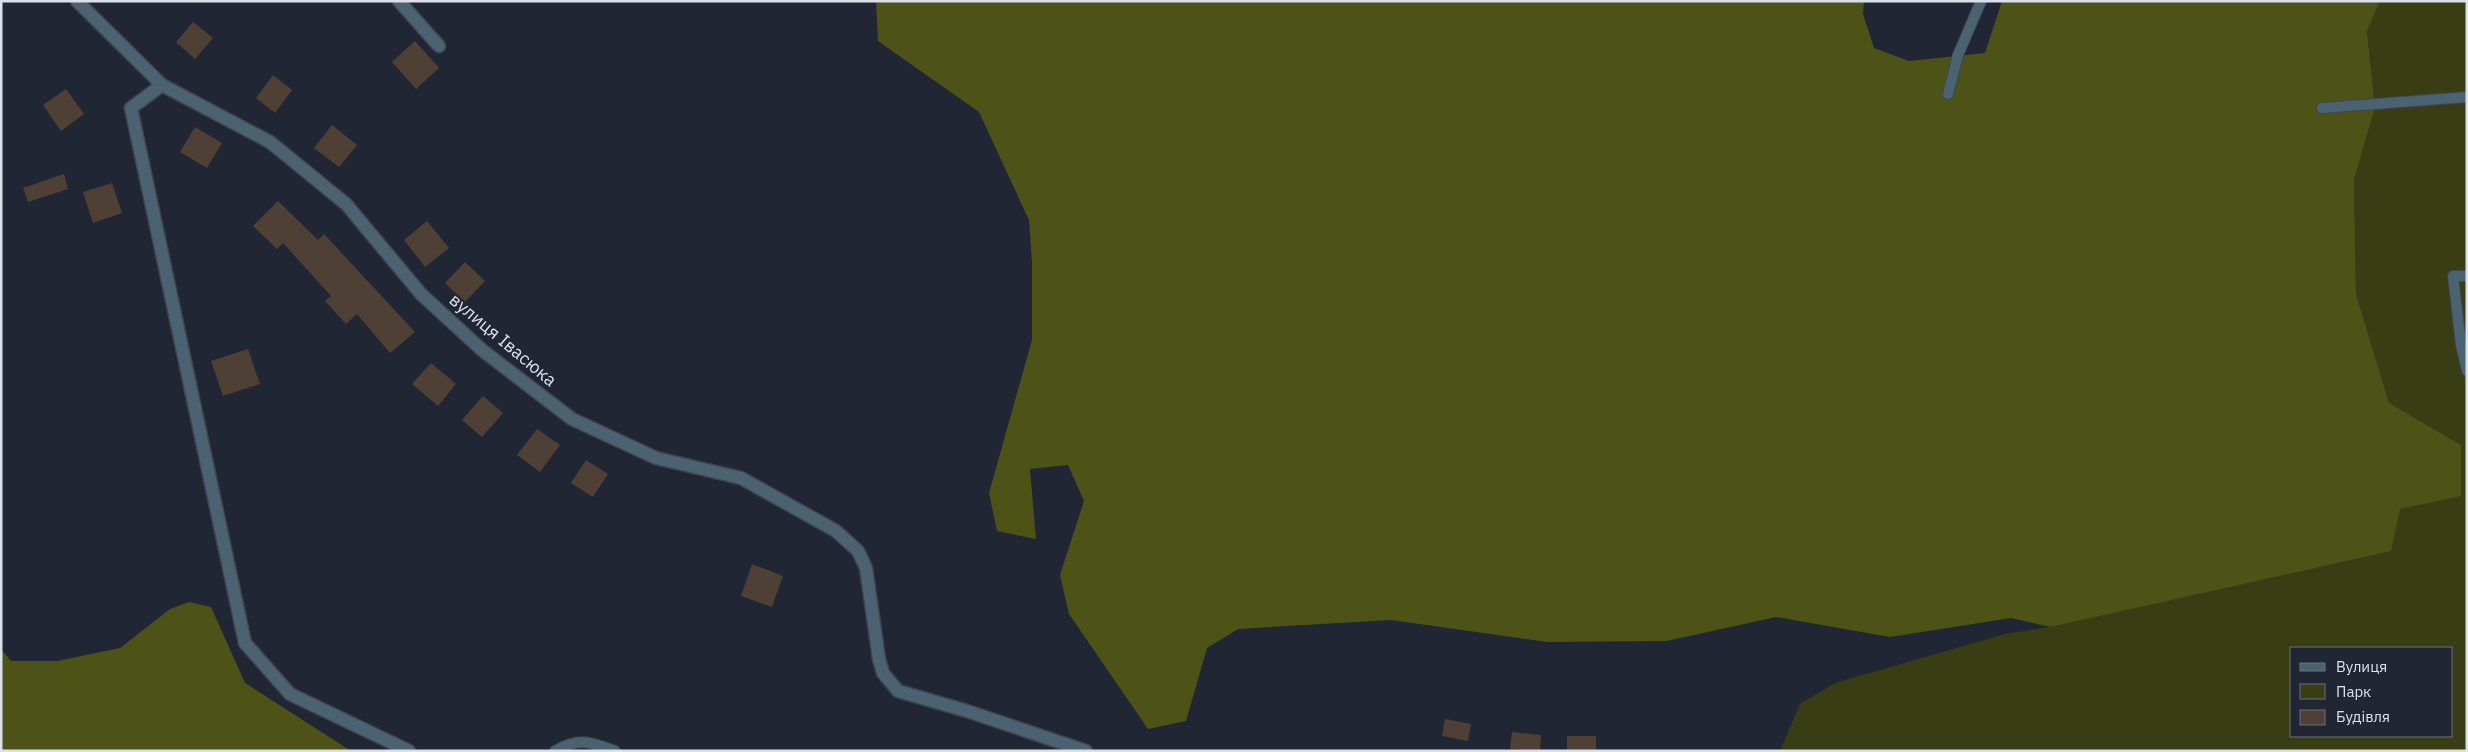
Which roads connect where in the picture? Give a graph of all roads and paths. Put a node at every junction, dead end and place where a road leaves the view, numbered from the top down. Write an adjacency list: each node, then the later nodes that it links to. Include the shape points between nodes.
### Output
1 (77, 1): 5 (street, вулиця Івасюка)
2 (399, 1): 4 (street)
3 (1981, 1): 6 (lane, via 1958,55)
4 (440, 46)
5 (162, 85): 11 (street, via 131,108 245,643 290,694); 14 (street, вулиця Івасюка, via 270,142 285,154 346,204 421,294 482,350 572,420 656,458 741,478 836,531 862,557 879,659 883,673 898,691)
6 (1948, 94)
7 (2467, 97): 8 (lane)
8 (2322, 108)
9 (2467, 276): 10 (lane, via 2453,276 2460,345)
10 (2467, 371)
11 (409, 751)
12 (555, 751): 13 (lane, via 579,741)
13 (615, 751)
14 (1086, 751)

